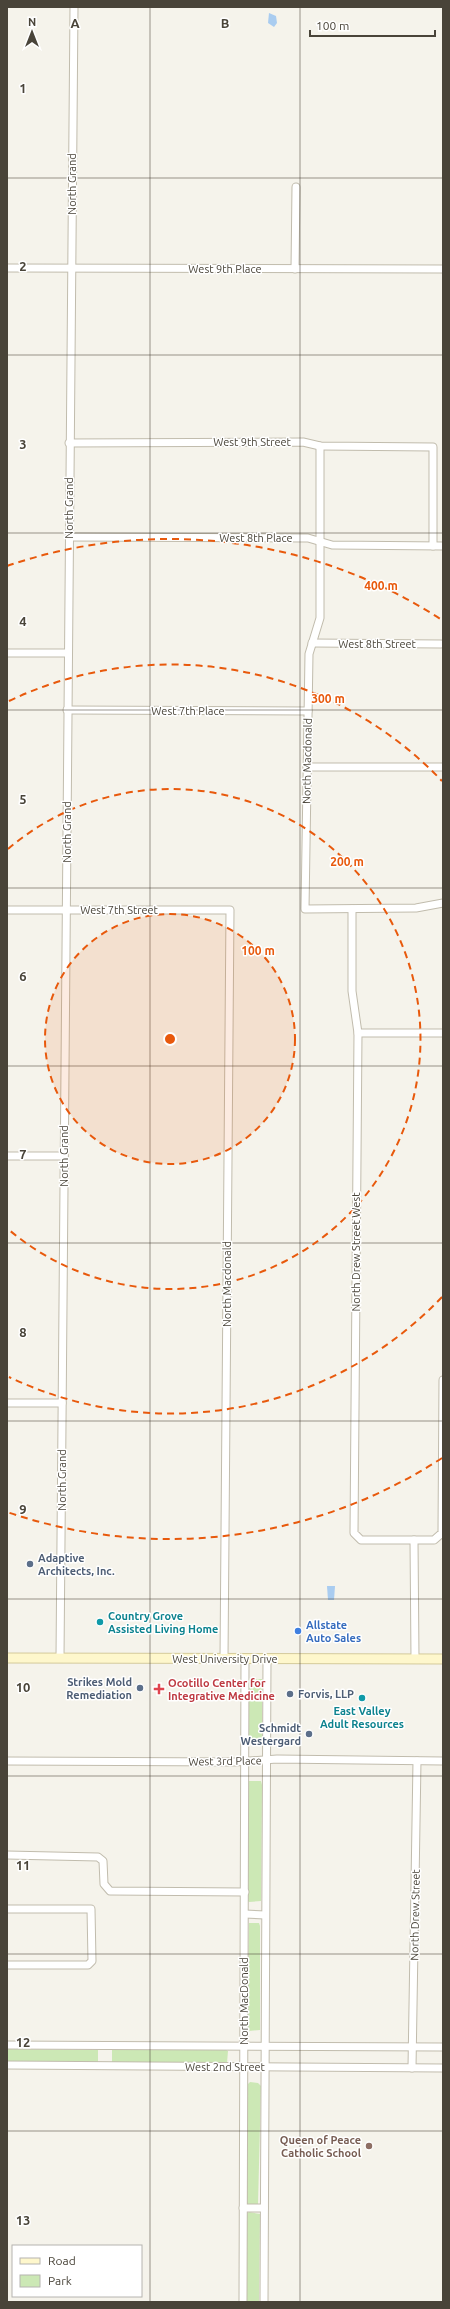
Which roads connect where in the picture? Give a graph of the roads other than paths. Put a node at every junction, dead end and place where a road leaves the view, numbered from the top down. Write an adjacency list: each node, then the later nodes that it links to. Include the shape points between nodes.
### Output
1 (74, 7): 4 (street, North Grand)
2 (296, 187): 5 (street)
3 (7, 268): 4 (street, West 9th Place)
4 (71, 269): 5 (street, West 9th Place); 7 (street, North Grand)
5 (295, 269): 6 (street, West 9th Place)
6 (443, 269)
7 (69, 443): 8 (street, West 9th Street, via 304,442); 9 (street, North Grand)
8 (320, 446): 10 (street, North Macdonald); 11 (street, West 9th Street, via 433,447)
9 (69, 537): 10 (street, West 8th Place, via 308,538); 16 (street, North Grand)
10 (320, 541): 11 (street, West 8th Place, via 332,545); 13 (street, North Macdonald, via 320,618)
11 (433, 546): 12 (street, West 8th Place)
12 (443, 546)
13 (312, 643): 14 (street, West 8th Street); 18 (street, North Macdonald, via 309,654)
14 (441, 644)
15 (7, 653): 16 (street)
16 (68, 653): 17 (street, North Grand)
17 (68, 710): 18 (street, West 7th Place); 24 (street, North Grand)
18 (308, 711): 19 (street, North Macdonald)
19 (307, 766): 20 (street); 22 (street, North Macdonald, via 305,909)
20 (443, 767)
21 (443, 903): 22 (street, via 416,908)
22 (352, 909): 26 (street, North Drew Street West, via 352,991)
23 (7, 910): 24 (street, West 7th Street)
24 (66, 910): 25 (street, West 7th Street); 29 (street, North Grand)
25 (230, 910): 36 (street, North Macdonald)
26 (358, 1033): 27 (street); 33 (street, North Drew Street West, via 354,1533 361,1540)
27 (443, 1033)
28 (7, 1156): 29 (street)
29 (64, 1156): 32 (street, North Grand)
30 (443, 1380): 33 (street, North Drew Street West, via 442,1533 434,1540)
31 (7, 1403): 32 (street)
32 (62, 1403): 35 (street, North Grand)
33 (414, 1540): 39 (street)
34 (7, 1658): 35 (main road, West University Drive)
35 (60, 1658): 36 (main road, West University Drive)
36 (224, 1659): 37 (main road, West University Drive)
37 (245, 1659): 38 (main road, West University Drive); 45 (street, North MacDonald)
38 (267, 1659): 39 (main road, West University Drive); 41 (street, North MacDonald)
39 (415, 1659): 40 (main road, West University Drive)
40 (443, 1659)
41 (265, 1760): 43 (street, West 3rd Place); 45 (street, West 3rd Place); 50 (street, North MacDonald)
42 (7, 1761): 45 (street, West 3rd Place)
43 (417, 1761): 44 (street, West 3rd Place); 55 (street, North Drew Street)
44 (443, 1761)
45 (245, 1762): 47 (street, North MacDonald)
46 (7, 1855): 47 (street, via 98,1857 103,1861 104,1884 110,1891)
47 (245, 1892): 49 (street, North MacDonald)
48 (7, 1908): 51 (street, via 91,1909 92,1961 88,1965)
49 (245, 1914): 50 (street); 53 (street, North MacDonald)
50 (265, 1915): 54 (street, North MacDonald)
51 (7, 1965)
52 (7, 2046): 53 (street, West 2nd Street)
53 (244, 2046): 54 (street, West 2nd Street); 58 (street, North MacDonald)
54 (264, 2046): 55 (street, West 2nd Street); 59 (street, North MacDonald)
55 (413, 2047): 56 (street, West 2nd Street); 60 (street, North Drew Street)
56 (443, 2047)
57 (7, 2065): 58 (street, West 2nd Street)
58 (243, 2068): 59 (street, West 2nd Street); 62 (street, North MacDonald)
59 (264, 2068): 60 (street, West 2nd Street); 63 (street, North MacDonald)
60 (412, 2068): 61 (street, West 2nd Street)
61 (443, 2068)
62 (243, 2208): 63 (street); 64 (street, North MacDonald)
63 (264, 2208): 65 (street, North MacDonald)
64 (243, 2302)
65 (264, 2302)

